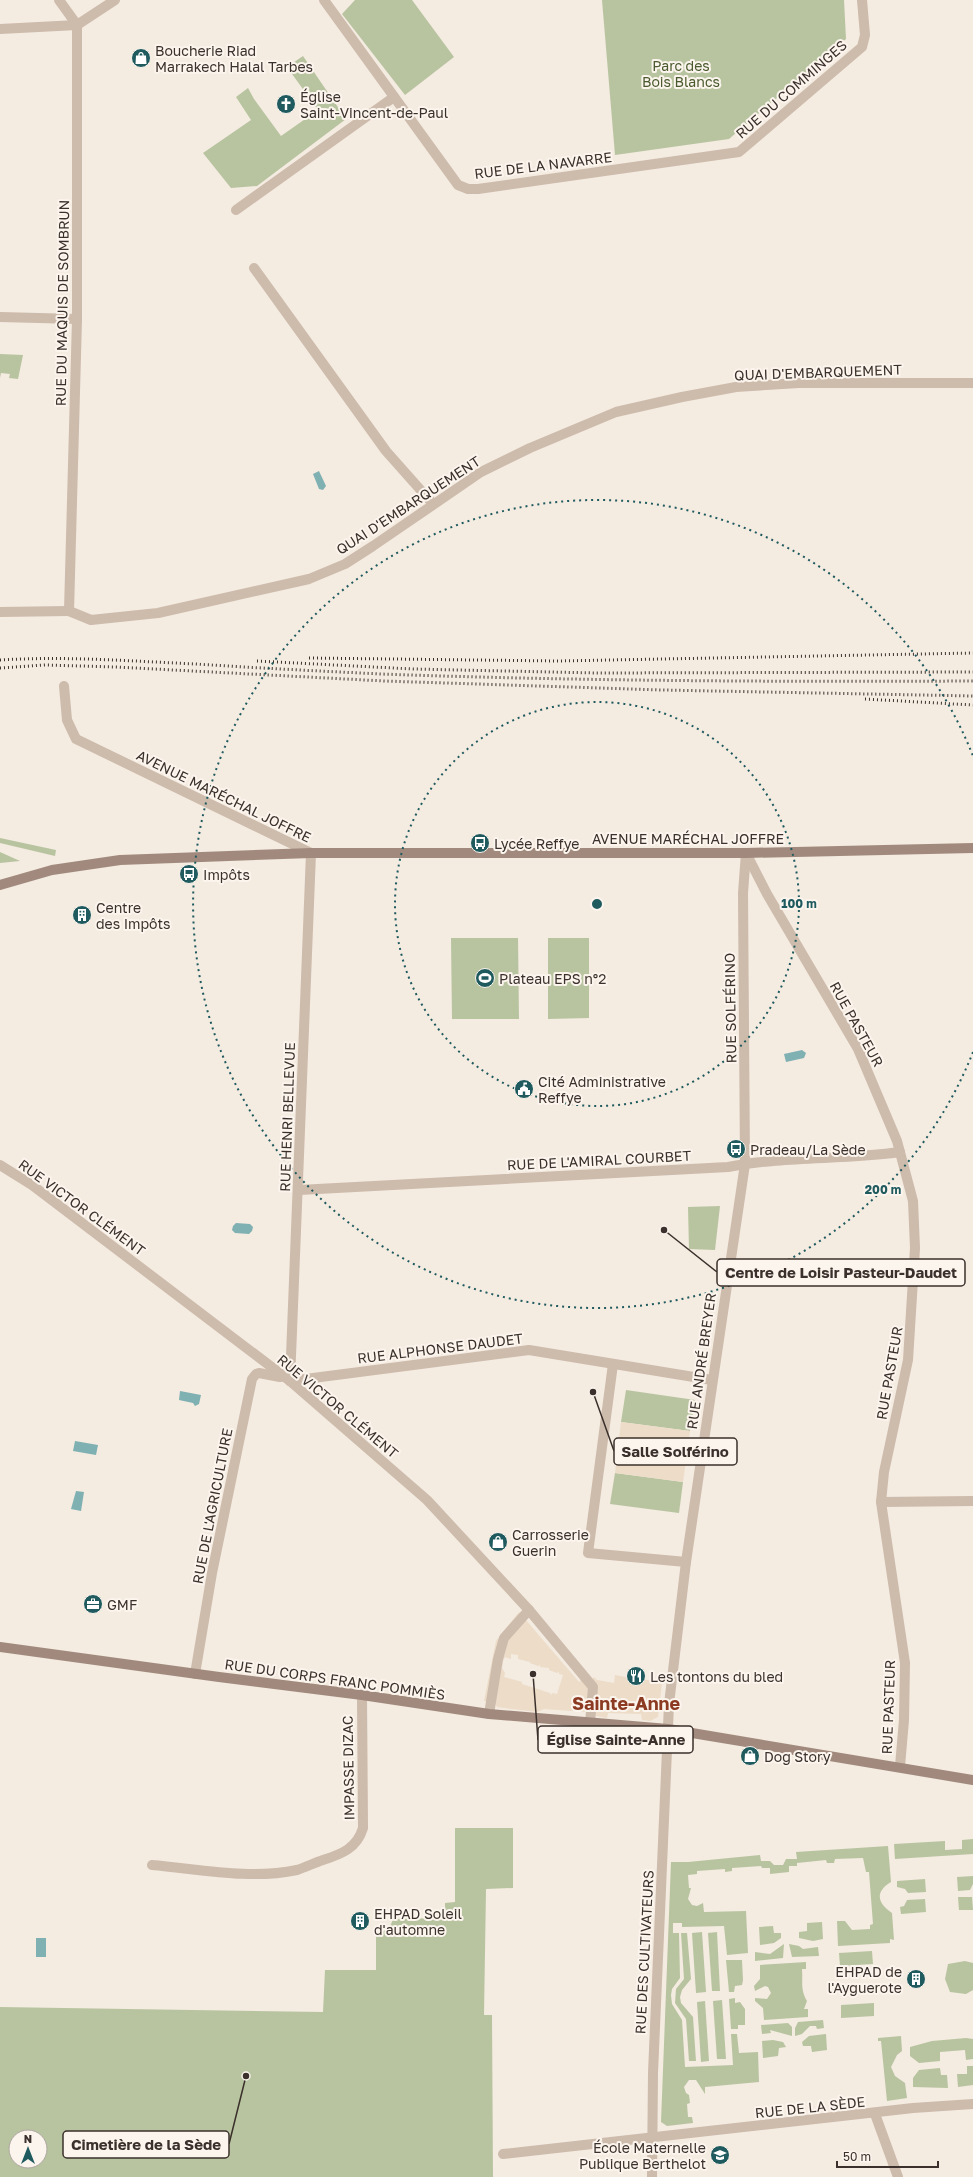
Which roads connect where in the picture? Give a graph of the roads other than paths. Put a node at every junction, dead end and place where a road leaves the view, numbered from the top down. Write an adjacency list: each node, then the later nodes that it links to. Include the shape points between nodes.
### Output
1 (59, 0): 5 (street)
2 (115, 0): 5 (street)
3 (324, 0): 7 (street, RUE DE LA NAVARRE)
4 (862, 0): 8 (street, RUE DU COMMINGES, via 865,35 862,47)
5 (77, 25): 6 (street); 12 (street, RUE DU MAQUIS DE SOMBRUN)
6 (0, 29)
7 (394, 97): 8 (street, RUE DE LA NAVARRE, via 458,185 468,189 517,185); 9 (street)
8 (739, 152)
9 (236, 210)
10 (254, 268): 14 (street, via 386,451)
11 (0, 317): 12 (street)
12 (77, 319): 15 (street, RUE DU MAQUIS DE SOMBRUN)
13 (973, 383): 14 (street, QUAI D'EMBARQUEMENT, via 799,383 736,387 682,397 616,412 530,448 481,472)
14 (433, 504): 15 (street, QUAI D'EMBARQUEMENT, via 350,560 310,579 158,613 91,620)
15 (69, 611): 16 (street)
16 (0, 612)
17 (64, 686): 19 (street, AVENUE MARÉCHAL JOFFRE, via 67,720 76,739)
18 (973, 848): 20 (main road, AVENUE MARÉCHAL JOFFRE)
19 (311, 853): 20 (main road, AVENUE MARÉCHAL JOFFRE); 21 (main road, via 120,860 52,870); 25 (street, RUE HENRI BELLEVUE)
20 (746, 853): 22 (street, RUE PASTEUR, via 767,894 858,1049); 23 (street, RUE SOLFÉRINO, via 743,893)
21 (2, 883)
22 (900, 1152): 23 (street, RUE DE L'AMIRAL COURBET); 30 (street, RUE PASTEUR, via 913,1201 915,1223 912,1324 908,1360 884,1472)
23 (745, 1164): 25 (street, RUE DE L'AMIRAL COURBET, via 720,1168); 28 (street, RUE ANDRÉ BREYER)
24 (0, 1165): 27 (street, RUE VICTOR CLÉMENT, via 32,1185)
25 (299, 1190): 27 (street, RUE HENRI BELLEVUE)
26 (613, 1364): 27 (street, RUE ALPHONSE DAUDET, via 529,1350); 28 (street, RUE ALPHONSE DAUDET); 31 (street, via 588,1553)
27 (287, 1380): 32 (street, RUE VICTOR CLÉMENT, via 427,1500); 34 (street, RUE DE L'AGRICULTURE, via 259,1373 252,1379)
28 (712, 1380): 31 (street, RUE ANDRÉ BREYER)
29 (973, 1501): 30 (street)
30 (882, 1502): 39 (street, RUE PASTEUR, via 905,1663)
31 (686, 1562): 38 (street, RUE ANDRÉ BREYER)
32 (529, 1610): 36 (street, via 504,1638 498,1659); 37 (street, RUE VICTOR CLÉMENT, via 593,1687)
33 (0, 1647): 34 (main road, RUE DU CORPS FRANC POMMIÈS)
34 (195, 1674): 35 (main road, RUE DU CORPS FRANC POMMIÈS)
35 (362, 1695): 36 (main road, RUE DU CORPS FRANC POMMIÈS); 41 (street, IMPASSE DIZAC, via 363,1828 356,1844 334,1857 276,1873 254,1874)
36 (490, 1714): 37 (main road, RUE DU CORPS FRANC POMMIÈS)
37 (590, 1723): 38 (main road, RUE DU CORPS FRANC POMMIÈS)
38 (668, 1729): 39 (main road, RUE DU CORPS FRANC POMMIÈS); 44 (street, RUE DES CULTIVATEURS)
39 (900, 1766): 40 (main road, RUE DU CORPS FRANC POMMIÈS)
40 (973, 1780)
41 (152, 1865)
42 (973, 2104): 43 (street, RUE DE LA SÈDE, via 913,2108)
43 (875, 2114): 44 (street, RUE DE LA SÈDE); 47 (street)
44 (651, 2138): 45 (street, RUE DE LA SÈDE); 46 (street, RUE DES CULTIVATEURS)
45 (503, 2154)
46 (652, 2177)
47 (898, 2177)

